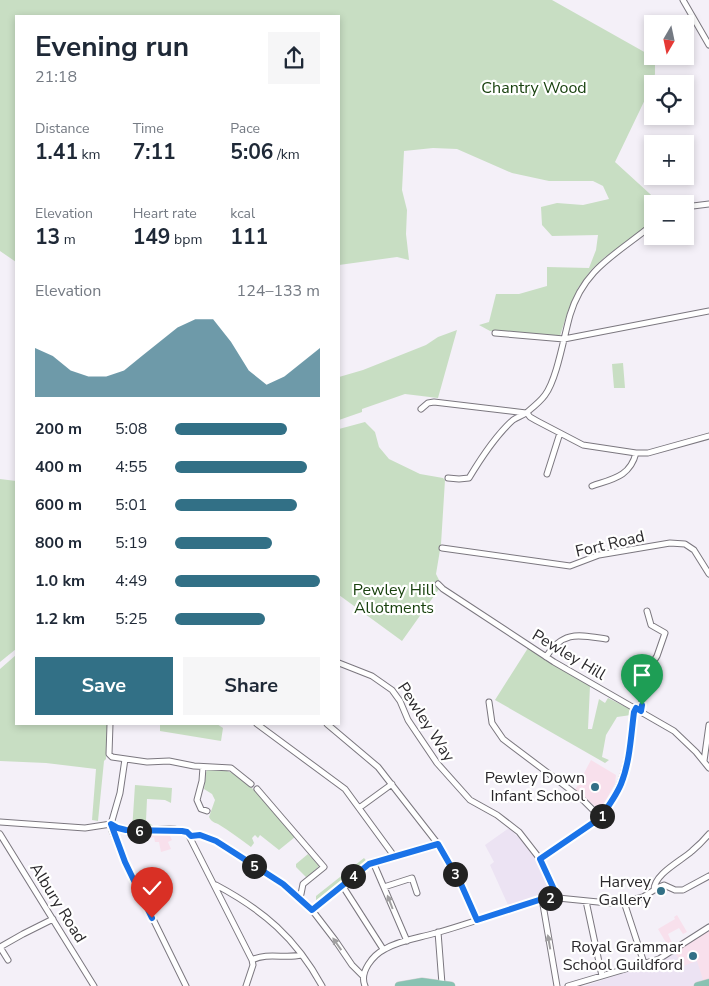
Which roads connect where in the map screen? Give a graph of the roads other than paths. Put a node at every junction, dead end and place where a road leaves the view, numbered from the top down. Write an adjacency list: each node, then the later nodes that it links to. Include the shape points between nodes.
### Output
1 (683, 0): 2 (street)
2 (709, 45)
3 (709, 204): 4 (street)
4 (694, 206)
5 (644, 232): 8 (street, via 603,262 587,280 570,314)
6 (709, 311): 8 (street)
7 (495, 334): 8 (street)
8 (564, 338): 10 (street, via 546,394)
9 (420, 409): 10 (street, via 434,402)
10 (527, 413): 11 (street); 15 (street, via 514,420 490,445 469,478)
11 (560, 434): 13 (street, via 583,446); 14 (street)
12 (709, 436): 13 (street)
13 (636, 454): 16 (street, via 627,472)
14 (547, 474)
15 (448, 478)
16 (592, 486)
17 (442, 548): 18 (street, Fort Road, via 570,566 599,555 670,543 685,544 694,550)
18 (709, 574)
19 (438, 584): 22 (street, Pewley Hill)
20 (647, 611): 25 (street, via 652,626 665,633 657,656 643,678)
21 (606, 639): 22 (street, via 577,634 561,640)
22 (546, 657): 25 (street, Pewley Hill)
23 (340, 663): 47 (street, Pewley Way, via 372,676 392,690 418,736 449,779 470,800 520,832)
24 (489, 702): 39 (street, via 492,723 503,739 580,798)
25 (638, 710): 31 (street, Pewley Hill, via 674,731); 39 (street, via 621,783)
26 (110, 725): 30 (street, via 110,755)
27 (258, 725): 37 (street, via 345,789)
28 (328, 725): 35 (street, via 378,767)
29 (709, 725): 31 (street)
30 (125, 759): 32 (street); 41 (street)
31 (704, 761): 33 (street, Pewley Hill)
32 (203, 767): 34 (street, via 231,768); 38 (street, via 197,800 201,809)
33 (709, 768)
34 (251, 784)
35 (392, 784): 37 (street); 45 (street)
36 (257, 789): 57 (street, via 324,867 303,884)
37 (359, 808): 46 (street)
38 (207, 812)
39 (600, 818): 47 (street)
40 (0, 822): 41 (street, via 85,828)
41 (111, 824): 44 (street, via 141,831 182,831); 79 (street, via 125,862)
42 (0, 834): 63 (street, Albury Road)
43 (709, 834): 49 (street, via 692,852)
44 (191, 836): 51 (street); 57 (street, via 200,835 216,841)
45 (438, 844): 46 (street); 64 (street)
46 (394, 856): 48 (street)
47 (540, 859): 58 (street, Pewley Way)
48 (373, 862): 53 (street); 54 (street)
49 (662, 874): 52 (street); 55 (street, via 654,884)
50 (709, 876): 52 (street, via 683,890)
51 (215, 884): 70 (street, via 263,914 289,938); 72 (street)
52 (664, 885): 55 (street)
53 (342, 886): 62 (street); 69 (street)
54 (384, 887): 56 (street, via 412,878); 67 (street, one-way to 54)
55 (654, 890): 61 (street)
56 (417, 893)
57 (298, 897): 62 (street)
58 (558, 898): 59 (street); 60 (street)
59 (542, 899): 64 (street); 85 (street, one-way to 59)
60 (586, 901): 61 (street); 75 (street)
61 (624, 902): 73 (street)
62 (312, 910): 74 (street, one-way to 62)
63 (53, 919): 68 (street); 78 (street, Albury Road)
64 (477, 920): 66 (street)
65 (709, 927): 73 (street, via 659,959)
66 (438, 932): 67 (street); 77 (street)
67 (407, 941): 69 (street)
68 (0, 947): 71 (street)
69 (383, 949): 74 (street)
70 (301, 955): 72 (street); 81 (street)
71 (8, 960)
72 (252, 960): 80 (street)
73 (644, 963): 75 (street)
74 (363, 976): 82 (street)
75 (602, 976): 86 (street)
76 (709, 983): 87 (main road)
77 (442, 984): 83 (main road, via 422,982); 84 (main road)
78 (94, 986)
79 (186, 986)
80 (246, 986)
81 (322, 986)
82 (365, 986)
83 (399, 986)
84 (451, 986)
85 (557, 986)
86 (568, 986)
87 (698, 986)

